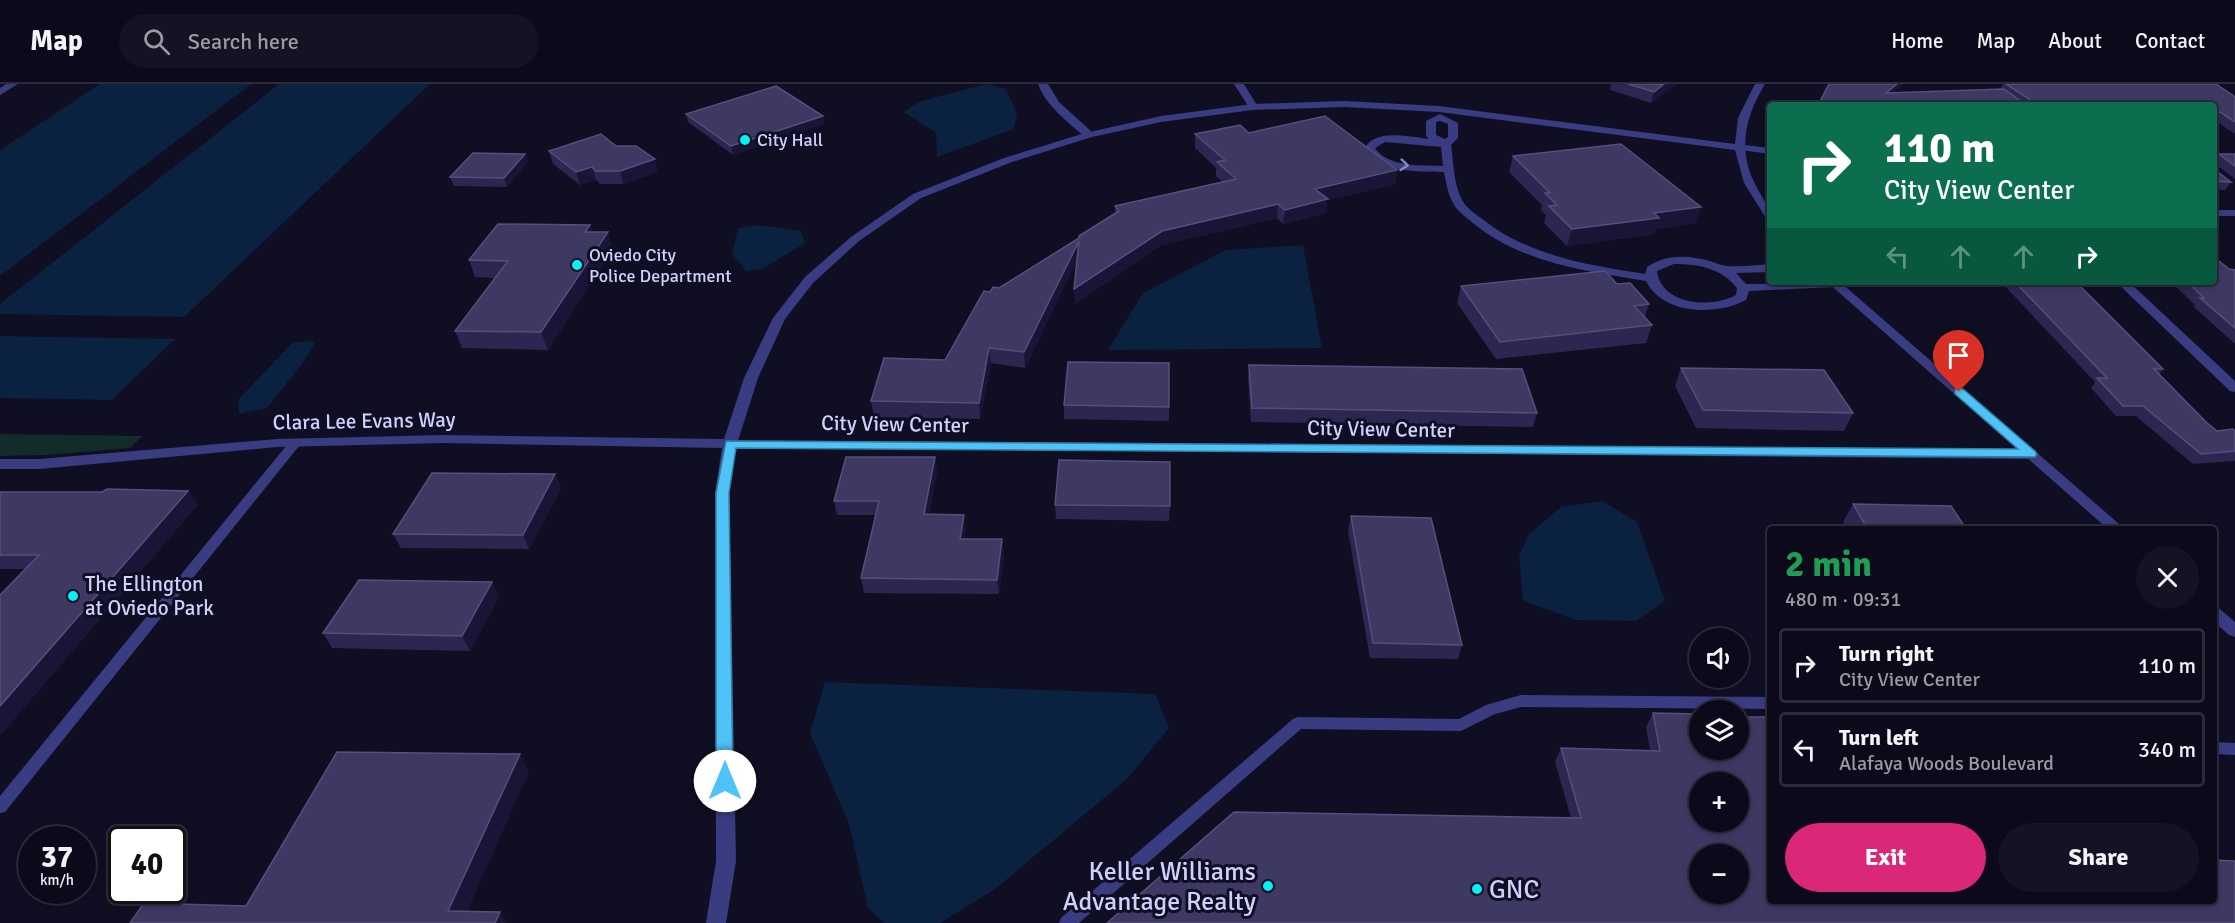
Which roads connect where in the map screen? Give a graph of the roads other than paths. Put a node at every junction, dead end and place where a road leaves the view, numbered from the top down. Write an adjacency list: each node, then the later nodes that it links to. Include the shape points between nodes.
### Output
1 (13, 84): 5 (street)
2 (1043, 84): 8 (street, via 1053,102)
3 (1239, 84): 6 (street)
4 (1760, 84): 10 (street, via 1744,114)
5 (0, 92)
6 (1253, 107): 7 (street, via 1344,104); 8 (street, via 1161,119)
7 (1440, 113): 9 (street, via 1453,123 1453,138); 9 (street, via 1431,121 1431,136); 10 (street)
8 (1089, 135): 25 (street, via 1008,160 917,196 855,239 809,280 779,318 751,378)
9 (1446, 144): 12 (street); 12 (street, one-way to 12, via 1384,139 1370,148 1376,157 1391,164)
10 (1737, 147): 11 (street); 13 (street, via 1745,173)
11 (1767, 151)
12 (1450, 169): 18 (street, via 1458,204 1481,225 1513,245 1580,267)
13 (1767, 211)
14 (2217, 213): 15 (street)
15 (2235, 213)
16 (1767, 268): 17 (street)
17 (1725, 270): 18 (street, via 1691,260 1673,260 1651,270); 22 (street)
18 (1650, 278): 22 (street, via 1655,288 1667,296 1702,307 1734,304 1742,297)
19 (1788, 285): 22 (street)
20 (1836, 285): 26 (street)
21 (2125, 285): 23 (street)
22 (1743, 288)
23 (2235, 388)
24 (295, 443): 25 (street, Clara Lee Evans Way, via 444,439); 27 (street, Clara Lee Evans Way); 34 (lane)
25 (730, 444): 26 (street, City View Center); 35 (street, via 722,493 726,861)
26 (2031, 454): 28 (street)
27 (0, 464)
28 (2114, 526)
29 (2217, 616): 30 (street)
30 (2235, 632)
31 (1767, 704): 36 (lane, via 1521,701 1491,709 1461,725 1298,723)
32 (2217, 748): 33 (lane)
33 (2235, 748)
34 (0, 807)
35 (716, 923)
36 (1067, 923)

